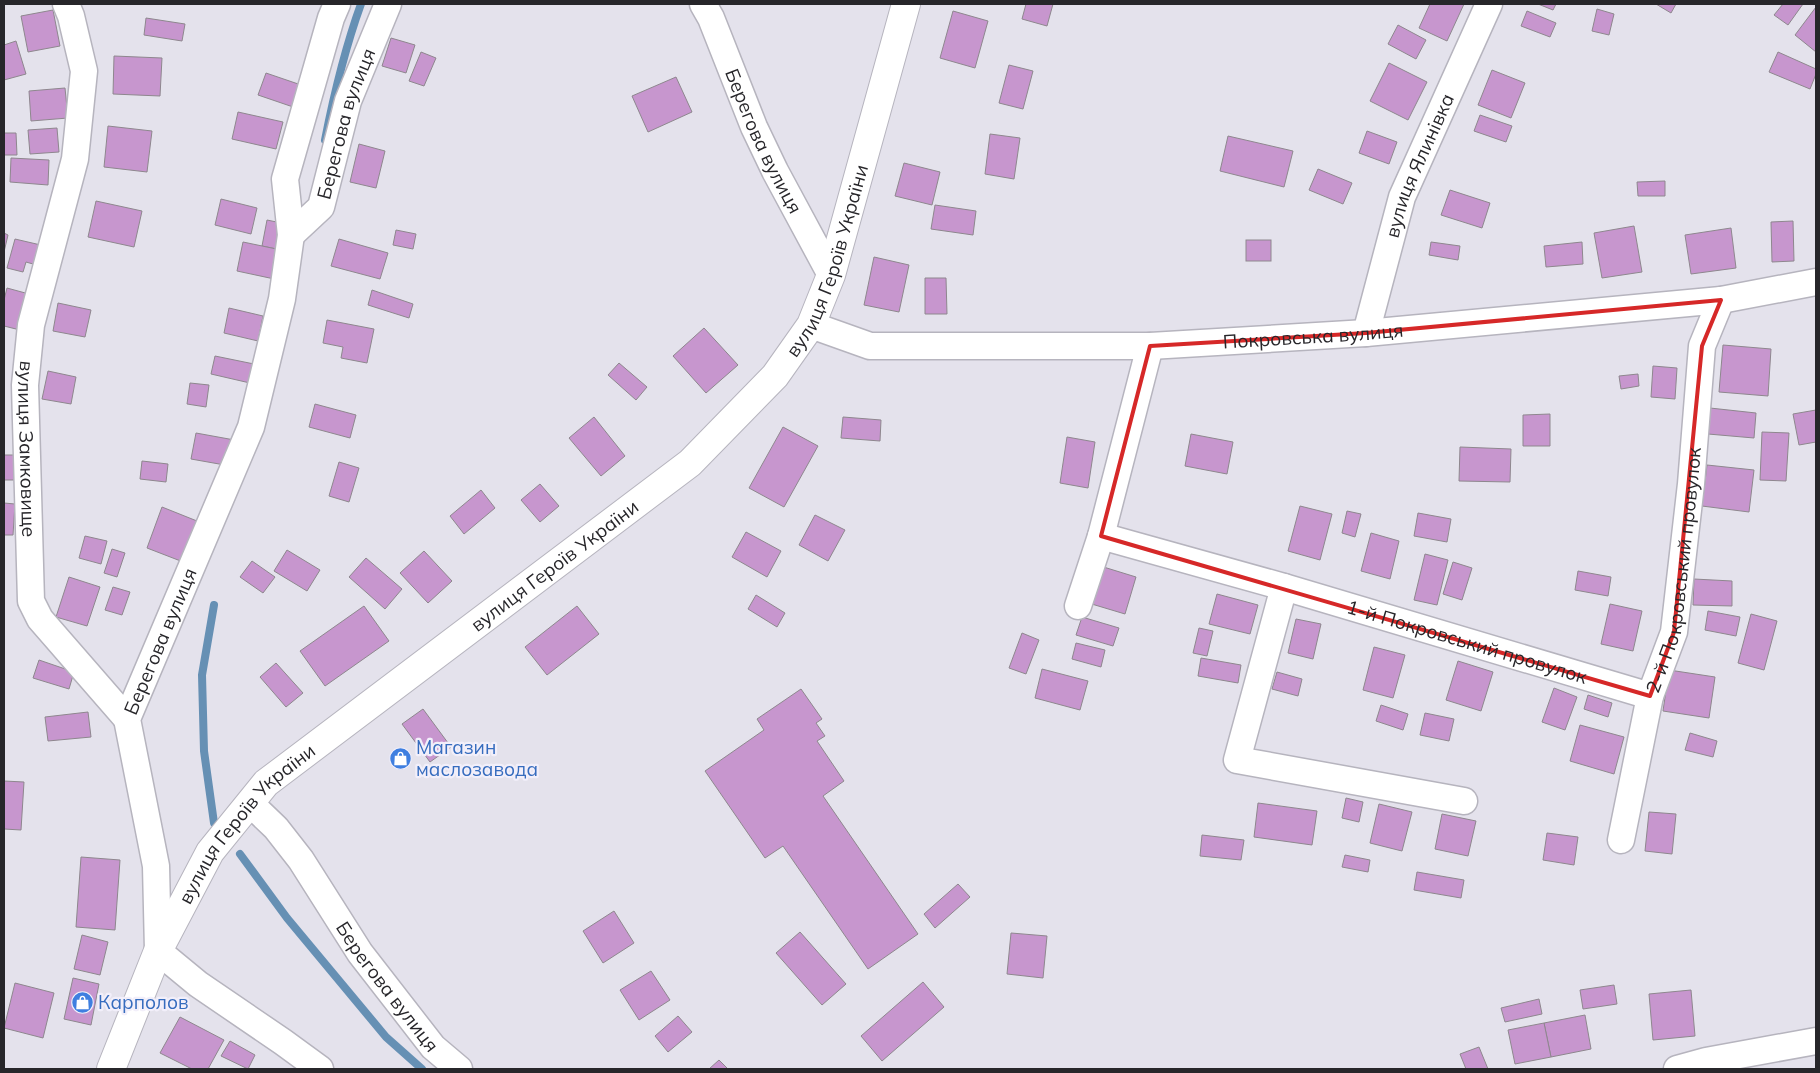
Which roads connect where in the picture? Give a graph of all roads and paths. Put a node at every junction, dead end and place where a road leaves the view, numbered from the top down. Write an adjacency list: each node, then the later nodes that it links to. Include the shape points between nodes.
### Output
1 (66, 4): 18 (street, вулиця Замковище, via 84,71 75,159 31,325 26,385 31,601 40,619)
2 (337, 4): 7 (street, Берегова вулиця, via 285,178)
3 (388, 4): 7 (street, Берегова вулиця, via 348,101 321,207)
4 (703, 4): 8 (street, Берегова вулиця, via 754,127)
5 (906, 4): 8 (main road, вулиця Героїв України)
6 (1489, 4): 12 (street, вулиця Ялинівка, via 1402,197)
7 (291, 235): 18 (street, Берегова вулиця, via 282,299 251,427)
8 (830, 275): 11 (main road, вулиця Героїв України)
9 (1816, 282): 10 (street, Покровська вулиця)
10 (1721, 300): 12 (street, Покровська вулиця); 17 (street, 2-й Покровський провулок, via 1702,346 1674,632)
11 (811, 325): 13 (street, Покровська вулиця, via 870,346); 20 (main road, вулиця Героїв України, via 775,376 690,463 266,783)
12 (1366, 333): 13 (street, Покровська вулиця)
13 (1150, 346): 14 (street)
14 (1101, 536): 15 (street, 1-й Покровський провулок); 16 (street)
15 (1284, 588): 17 (street, 1-й Покровський провулок); 19 (street, via 1237,760)
16 (1078, 606)
17 (1650, 696): 21 (street, 2-й Покровський провулок)
18 (127, 719): 22 (street, Берегова вулиця, via 156,866)
19 (1464, 801)
20 (250, 803): 22 (main road, вулиця Героїв України, via 210,852); 26 (street, Берегова вулиця, via 276,828 301,860 360,953 433,1047)
21 (1621, 840)
22 (158, 951): 24 (main road, вулиця Героїв України); 25 (street, via 198,984)
23 (1816, 1041): 27 (street)
24 (111, 1069)
25 (320, 1069)
26 (460, 1069)
27 (1677, 1069)

